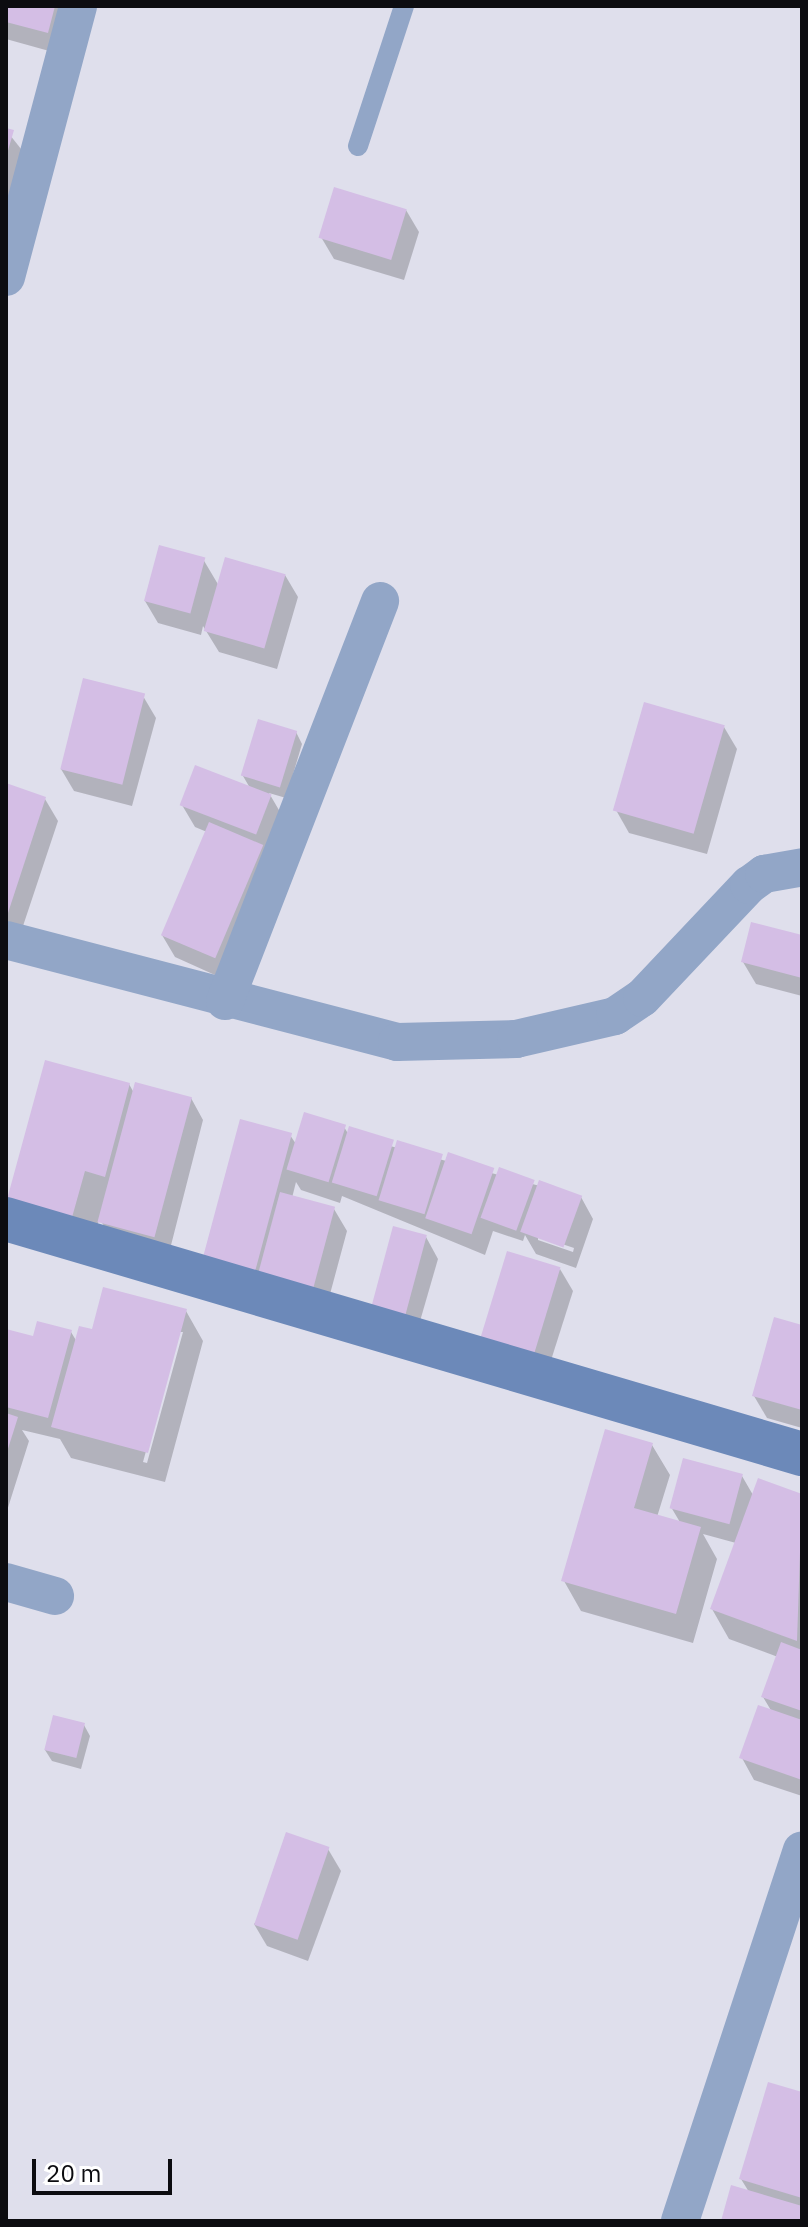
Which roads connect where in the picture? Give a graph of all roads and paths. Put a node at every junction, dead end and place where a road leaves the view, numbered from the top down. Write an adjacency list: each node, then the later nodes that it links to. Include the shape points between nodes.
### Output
1 (78, 6): 4 (street)
2 (404, 6): 3 (lane)
3 (358, 146)
4 (6, 277)
5 (380, 601): 8 (street)
6 (802, 867): 8 (street, via 749,885 642,998 615,1016 564,1030 450,1045 397,1042)
7 (6, 940): 8 (street)
8 (225, 1001)
9 (6, 1219): 10 (street)
10 (802, 1454)
11 (6, 1582): 12 (street)
12 (55, 1596)
13 (802, 1851): 14 (street)
14 (680, 2221)

